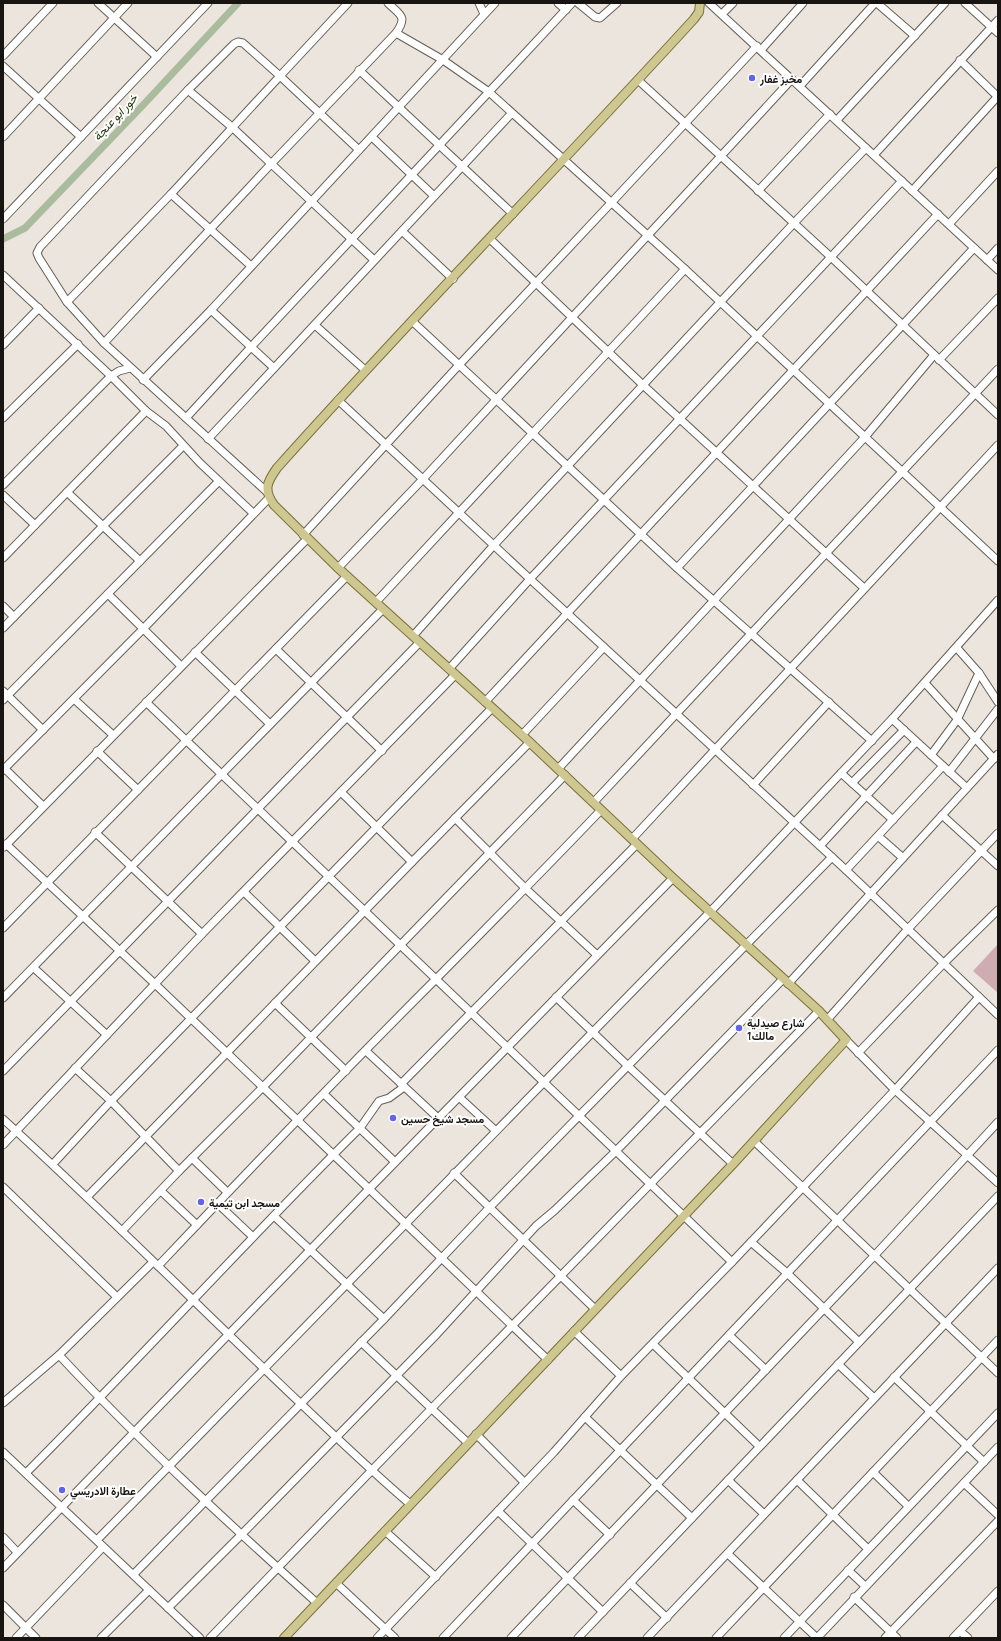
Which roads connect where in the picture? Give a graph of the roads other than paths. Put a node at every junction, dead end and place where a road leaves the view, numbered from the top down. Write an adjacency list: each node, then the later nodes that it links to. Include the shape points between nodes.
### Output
1 (53, 3): 30 (street)
2 (98, 3): 23 (street)
3 (128, 3): 23 (street)
4 (348, 3): 36 (street)
5 (388, 3): 26 (street, via 403,20)
6 (479, 3): 21 (street)
7 (495, 3): 21 (street)
8 (558, 3): 20 (street)
9 (572, 3): 20 (street)
10 (578, 3): 11 (street, via 600,18)
11 (617, 3)
12 (700, 3): 38 (main road, via 699,12 694,19)
13 (709, 3): 22 (street)
14 (733, 3): 22 (street)
15 (803, 3): 29 (street)
16 (876, 3): 28 (street); 39 (street)
17 (945, 3): 28 (street)
18 (965, 3): 25 (street)
19 (204, 4): 31 (street)
20 (566, 10): 41 (street)
21 (484, 14): 32 (street)
22 (722, 14): 29 (street)
23 (114, 17): 31 (street); 43 (street)
24 (998, 20): 25 (street)
25 (991, 27): 27 (street); 33 (street)
26 (396, 33): 32 (street); 35 (street)
27 (998, 33)
28 (915, 36): 48 (street)
29 (759, 48): 37 (street); 49 (street)
30 (3, 56)
31 (157, 57): 53 (street)
32 (443, 60): 41 (street); 44 (street)
33 (960, 60): 42 (street); 57 (street)
34 (3, 66): 43 (street)
35 (359, 70): 44 (street); 45 (street)
36 (280, 76): 40 (street, via 243,43 238,42); 45 (street); 50 (street)
37 (792, 79): 39 (street); 58 (street)
38 (638, 80): 49 (street); 59 (main road)
39 (800, 86): 47 (street)
40 (188, 90): 50 (street); 94 (street, via 40,247 37,253 39,258)
41 (489, 92): 46 (street); 54 (street)
42 (998, 96): 66 (street)
43 (38, 98): 51 (street); 53 (street)
44 (399, 108): 52 (street); 54 (street)
45 (319, 113): 56 (street); 60 (street)
46 (511, 114): 59 (street); 61 (street)
47 (830, 114): 48 (street); 65 (street)
48 (837, 120): 55 (street)
49 (686, 123): 58 (street); 70 (street)
50 (233, 128): 60 (street); 67 (street)
51 (3, 137)
52 (372, 137): 56 (street); 63 (street)
53 (81, 138): 73 (street)
54 (440, 145): 61 (street); 63 (street)
55 (866, 148): 57 (street); 74 (street)
56 (359, 150): 69 (street)
57 (874, 155): 64 (street)
58 (721, 156): 65 (street); 78 (street)
59 (564, 160): 70 (street); 71 (main road)
60 (271, 164): 69 (street); 76 (street)
61 (463, 166): 68 (street); 71 (street)
62 (998, 171): 75 (street)
63 (411, 175): 68 (street); 79 (street)
64 (902, 181): 66 (street); 83 (street)
65 (758, 191): 74 (street)
66 (912, 191): 72 (street)
67 (171, 194): 76 (street); 94 (street)
68 (434, 196): 77 (street)
69 (312, 201): 79 (street); 86 (street)
70 (611, 203): 78 (street); 91 (street)
71 (514, 214): 80 (main road)
72 (938, 214): 75 (street); 92 (street)
73 (3, 219)
74 (794, 224): 83 (street); 95 (street)
75 (949, 224): 81 (street)
76 (210, 230): 86 (street); 103 (street)
77 (402, 231): 84 (street); 90 (street)
78 (648, 235): 87 (street); 98 (street)
79 (352, 239): 84 (street); 106 (street)
80 (490, 239): 90 (main road); 91 (street)
81 (974, 248): 85 (street); 101 (street)
82 (998, 248): 85 (street)
83 (832, 258): 92 (street); 102 (street)
84 (374, 260): 100 (street)
85 (987, 260): 88 (street)
86 (251, 266): 97 (street)
87 (685, 269): 95 (street); 107 (street)
88 (998, 270)
89 (3, 276): 96 (street)
90 (452, 279): 99 (main road)
91 (536, 283): 98 (street); 109 (street)
92 (866, 292): 101 (street); 114 (street)
93 (998, 298): 108 (street)
94 (67, 302): 103 (street)
95 (721, 303): 102 (street); 117 (street)
96 (39, 308): 104 (street); 105 (street)
97 (211, 310): 106 (street); 116 (street)
98 (572, 317): 107 (street); 119 (street)
99 (412, 321): 109 (street); 112 (main road)
100 (315, 325): 111 (street); 112 (street)
101 (902, 326): 108 (street); 121 (street)
102 (757, 338): 114 (street); 126 (street)
103 (104, 343): 110 (street)
104 (78, 344): 115 (street); 124 (street)
105 (3, 345)
106 (251, 347): 111 (street); 125 (street)
107 (607, 351): 117 (street); 127 (street)
108 (936, 357): 118 (street); 128 (street)
109 (459, 365): 119 (street); 130 (street)
110 (130, 368): 115 (street); 116 (street)
111 (274, 368): 129 (street)
112 (365, 370): 120 (main road)
113 (998, 370): 118 (street)
114 (793, 371): 121 (street); 133 (street)
115 (111, 376): 122 (street); 138 (street)
116 (143, 380): 125 (street)
117 (643, 385): 126 (street); 134 (street)
118 (976, 393): 123 (street); 135 (street)
119 (496, 399): 127 (street); 136 (street)
120 (338, 400): 130 (street); 142 (main road, via 277,468 268,483)
121 (829, 404): 128 (street); 139 (street)
122 (146, 411): 132 (street, via 166,426); 140 (street)
123 (998, 414)
124 (3, 418)
125 (186, 418): 129 (street)
126 (680, 419): 133 (street); 143 (street)
127 (532, 432): 134 (street); 145 (street)
128 (865, 437): 135 (street); 147 (street)
129 (208, 439): 142 (street)
130 (386, 445): 136 (street); 151 (street)
131 (998, 445): 144 (street)
132 (184, 446): 137 (street); 149 (street)
133 (716, 453): 139 (street); 150 (street)
134 (568, 466): 143 (street); 152 (street)
135 (902, 471): 144 (street); 153 (street)
136 (423, 479): 145 (street); 157 (street)
137 (219, 480): 146 (street); 155 (street)
138 (3, 485)
139 (753, 487): 147 (street); 158 (street)
140 (67, 492): 148 (street); 149 (street)
141 (3, 495): 148 (street)
142 (268, 495): 146 (street); 151 (main road)
143 (604, 501): 150 (street); 160 (street)
144 (939, 507): 156 (street); 161 (street)
145 (460, 512): 152 (street); 165 (street)
146 (253, 513): 172 (street)
147 (789, 520): 153 (street); 164 (street)
148 (35, 525): 154 (street)
149 (102, 526): 155 (street); 170 (street)
150 (641, 535): 158 (street); 169 (street)
151 (305, 537): 157 (main road); 178 (street)
152 (494, 545): 160 (street); 174 (street)
153 (826, 554): 161 (street); 173 (street)
154 (3, 558)
155 (140, 561): 162 (street)
156 (998, 561)
157 (338, 568): 159 (main road)
158 (677, 568): 164 (street)
159 (347, 576): 165 (main road); 177 (street)
160 (530, 579): 169 (street); 180 (street)
161 (864, 588): 181 (street)
162 (108, 594): 172 (street); 188 (street)
163 (998, 600): 168 (street)
164 (713, 601): 173 (street); 184 (street)
165 (376, 602): 167 (main road)
166 (3, 606): 170 (street)
167 (383, 609): 174 (main road); 185 (street)
168 (995, 609): 176 (street)
169 (568, 613): 175 (street); 191 (street)
170 (14, 617): 171 (street)
171 (3, 628)
172 (144, 628): 179 (street); 189 (street)
173 (751, 635): 181 (street); 196 (street)
174 (416, 640): 180 (main road); 197 (street)
175 (604, 647): 184 (street); 204 (street)
176 (957, 648): 182 (street); 186 (street)
177 (276, 649): 185 (street); 187 (street)
178 (195, 652): 179 (street); 187 (street)
179 (181, 666): 190 (street)
180 (449, 669): 183 (main road)
181 (789, 669): 192 (street); 211 (street)
182 (979, 673): 193 (street); 199 (street)
183 (455, 675): 191 (main road); 210 (street)
184 (640, 680): 196 (street); 217 (street)
185 (311, 682): 197 (street); 200 (street)
186 (925, 683): 198 (street); 199 (street)
187 (234, 691): 200 (street); 206 (street)
188 (5, 696): 201 (street)
189 (74, 699): 201 (street); 203 (street)
190 (146, 702): 203 (street); 206 (street)
191 (485, 702): 194 (main road)
192 (828, 702): 207 (street); 223 (street)
193 (998, 702)
194 (492, 708): 204 (main road); 236 (street)
195 (998, 709): 205 (street)
196 (677, 715): 211 (street); 228 (street)
197 (347, 716): 210 (street); 230 (street)
198 (892, 719): 202 (street); 207 (street)
199 (957, 720): 205 (street); 213 (street)
200 (270, 724): 220 (street)
201 (43, 730): 216 (street)
202 (904, 730): 209 (street); 222 (street)
203 (113, 735): 212 (street)
204 (522, 735): 208 (main road)
205 (974, 738): 214 (street); 218 (street)
206 (186, 740): 220 (street); 225 (street)
207 (872, 741): 219 (street)
208 (530, 742): 217 (main road); 233 (street)
209 (916, 742): 213 (street); 227 (street)
210 (382, 750): 226 (street)
211 (714, 750): 223 (street); 241 (street)
212 (97, 751): 225 (street); 229 (street)
213 (931, 755): 215 (street)
214 (996, 756): 224 (street)
215 (943, 766): 218 (street); 234 (street)
216 (4, 769): 229 (street)
217 (558, 769): 221 (main road)
218 (950, 772): 224 (street)
219 (841, 773): 222 (street); 235 (street)
220 (222, 774): 230 (street); 250 (street)
221 (566, 775): 228 (main road); 245 (street)
222 (852, 784): 227 (street)
223 (753, 785): 235 (street)
224 (967, 788): 232 (street)
225 (138, 790): 237 (street)
226 (342, 792): 236 (street); 240 (street)
227 (865, 796): 234 (street); 243 (street)
228 (594, 802): 231 (main road)
229 (43, 806): 242 (street)
230 (257, 808): 240 (street); 258 (street)
231 (601, 810): 241 (main road); 255 (street)
232 (942, 815): 244 (street); 247 (street)
233 (455, 818): 245 (street); 248 (street)
234 (893, 820): 239 (street)
235 (794, 823): 243 (street); 261 (street)
236 (376, 827): 248 (street); 252 (street)
237 (95, 832): 250 (street); 254 (street)
238 (998, 833): 244 (street)
239 (878, 836): 247 (street); 251 (street)
240 (293, 842): 252 (street); 256 (street)
241 (634, 842): 253 (main road); 263 (street)
242 (5, 846): 254 (street)
243 (820, 846): 246 (street)
244 (982, 851): 249 (street); 266 (street)
245 (490, 854): 255 (street); 268 (street)
246 (832, 857): 251 (street); 269 (street)
247 (903, 858): 257 (street)
248 (412, 862): 259 (street)
249 (998, 866)
250 (131, 867): 258 (street); 262 (street)
251 (846, 870): 257 (street)
252 (329, 877): 259 (street); 264 (street)
253 (673, 878): 261 (main road); 271 (street)
254 (46, 882): 262 (street); 265 (street)
255 (526, 889): 263 (street); 275 (street)
256 (244, 892): 264 (street); 267 (street)
257 (870, 894): 266 (street); 276 (street)
258 (167, 901): 267 (street); 270 (street)
259 (364, 910): 268 (street); 272 (street)
260 (998, 910): 273 (street)
261 (710, 912): 269 (main road); 288 (street)
262 (83, 916): 270 (street); 274 (street)
263 (561, 921): 271 (street); 284 (street)
264 (280, 927): 272 (street); 286 (street)
265 (3, 928)
266 (908, 930): 273 (street); 287 (street)
267 (202, 934): 277 (street)
268 (400, 945): 275 (street); 290 (street)
269 (747, 945): 276 (main road); 297 (street)
270 (119, 950): 277 (street); 281 (street)
271 (596, 955): 278 (street)
272 (315, 961): 282 (street)
273 (944, 963): 279 (street); 296 (street)
274 (34, 968): 280 (street); 281 (street)
275 (435, 979): 284 (street); 294 (street)
276 (786, 981): 283 (main road); 308 (street)
277 (155, 984): 286 (street); 289 (street)
278 (556, 997): 288 (street); 292 (street)
279 (979, 997): 285 (street); 304 (street)
280 (3, 998)
281 (70, 1002): 289 (street); 299 (street)
282 (275, 1003): 290 (street); 295 (street)
283 (819, 1011): 287 (main road); 318 (street)
284 (472, 1014): 292 (street); 302 (street)
285 (998, 1015)
286 (191, 1018): 295 (street); 307 (street)
287 (827, 1020): 291 (main road)
288 (593, 1032): 297 (street); 301 (street)
289 (107, 1035): 298 (street)
290 (311, 1037): 300 (street); 303 (street)
291 (846, 1040): 296 (street); 320 (main road)
292 (508, 1047): 301 (street); 306 (street)
293 (998, 1050): 313 (street)
294 (366, 1051): 300 (street); 302 (street)
295 (227, 1052): 303 (street); 319 (street)
296 (858, 1053): 304 (street)
297 (628, 1066): 308 (street); 309 (street)
298 (75, 1068): 307 (street); 316 (street)
299 (3, 1071)
300 (346, 1071): 305 (street)
301 (544, 1082): 309 (street); 317 (street)
302 (403, 1085): 310 (street); 315 (street, via 390,1098 379,1101)
303 (263, 1087): 312 (street); 325 (street)
304 (895, 1090): 313 (street); 334 (street)
305 (324, 1094): 312 (street); 315 (street)
306 (460, 1097): 310 (street); 317 (street)
307 (111, 1101): 319 (street); 327 (street)
308 (664, 1101): 318 (street); 322 (street)
309 (579, 1117): 322 (street); 341 (street)
310 (438, 1118): 326 (street)
311 (3, 1120): 316 (street)
312 (298, 1121): 323 (street); 337 (street)
313 (932, 1121): 324 (street); 344 (street)
314 (998, 1122): 324 (street)
315 (360, 1128): 323 (street); 326 (street)
316 (16, 1131): 321 (street); 327 (street)
317 (496, 1131): 330 (street)
318 (700, 1134): 328 (street); 332 (street)
319 (145, 1136): 329 (street); 339 (street)
320 (754, 1141): 328 (main road); 334 (street)
321 (3, 1145)
322 (616, 1151): 332 (street); 349 (street)
323 (333, 1154): 335 (street); 342 (street)
324 (968, 1155): 331 (street); 352 (street)
325 (192, 1158): 329 (street); 337 (street)
326 (395, 1162): 335 (street)
327 (53, 1164): 339 (street)
328 (733, 1164): 343 (main road)
329 (179, 1171): 336 (street)
330 (454, 1174): 341 (street); 345 (street)
331 (998, 1183)
332 (651, 1185): 343 (street); 358 (street)
333 (3, 1187): 362 (street)
334 (802, 1188): 344 (street); 350 (street)
335 (369, 1189): 345 (street); 351 (street)
336 (161, 1191): 346 (street); 347 (street)
337 (227, 1192): 340 (street)
338 (998, 1196): 360 (street)
339 (87, 1197): 347 (street)
340 (217, 1203): 346 (street); 348 (street)
341 (490, 1207): 349 (street); 353 (street)
342 (274, 1216): 348 (street); 351 (street)
343 (683, 1216): 354 (street); 365 (main road)
344 (838, 1220): 352 (street); 357 (street)
345 (406, 1224): 353 (street); 359 (street)
346 (197, 1225): 355 (street)
347 (122, 1231): 355 (street)
348 (253, 1237): 363 (street)
349 (523, 1240): 358 (street); 361 (street)
350 (751, 1242): 354 (street); 357 (street)
351 (311, 1250): 359 (street); 370 (street)
352 (875, 1255): 360 (street); 364 (street)
353 (442, 1258): 361 (street); 366 (street)
354 (732, 1262): 375 (street)
355 (156, 1264): 362 (street); 363 (street)
356 (998, 1268): 367 (street)
357 (788, 1274): 364 (street); 371 (street)
358 (560, 1276): 365 (street); 368 (street)
359 (347, 1285): 366 (street); 380 (street)
360 (910, 1288): 367 (street); 374 (street)
361 (477, 1292): 368 (street); 383 (street)
362 (117, 1297): 376 (street)
363 (192, 1301): 370 (street); 388 (street)
364 (824, 1308): 374 (street); 381 (street)
365 (595, 1309): 369 (main road)
366 (384, 1319): 373 (street)
367 (946, 1324): 377 (street); 385 (street)
368 (513, 1326): 378 (street); 391 (street)
369 (574, 1331): 378 (main road); 384 (street)
370 (228, 1335): 380 (street); 396 (street)
371 (729, 1336): 381 (street); 386 (street)
372 (998, 1340): 377 (street)
373 (362, 1342): 383 (street); 390 (street)
374 (859, 1342): 379 (street)
375 (653, 1344): 384 (street); 386 (street)
376 (59, 1355): 388 (street); 389 (street)
377 (982, 1357): 382 (street); 392 (street)
378 (548, 1360): 397 (main road)
379 (838, 1364): 387 (street); 400 (street)
380 (264, 1369): 390 (street); 406 (street)
381 (766, 1370): 393 (street)
382 (998, 1373)
383 (397, 1375): 391 (street); 398 (street)
384 (621, 1376): 395 (street)
385 (894, 1377): 387 (street); 392 (street)
386 (688, 1378): 393 (street); 403 (street)
387 (874, 1398): 411 (street)
388 (100, 1399): 396 (street); 409 (street)
389 (3, 1403)
390 (301, 1404): 398 (street); 415 (street)
391 (431, 1409): 399 (street); 407 (street)
392 (930, 1411): 401 (street); 408 (street)
393 (725, 1413): 400 (street); 414 (street)
394 (998, 1413): 401 (street)
395 (585, 1417): 403 (street); 412 (street)
396 (135, 1432): 406 (street); 419 (street)
397 (476, 1434): 399 (main road); 412 (street)
398 (336, 1437): 407 (street); 427 (street)
399 (468, 1443): 417 (main road)
400 (759, 1446): 410 (street)
401 (966, 1446): 405 (street); 418 (street)
402 (998, 1447): 405 (street)
403 (620, 1451): 414 (street); 416 (street)
404 (3, 1452): 409 (street)
405 (984, 1462): 413 (street)
406 (169, 1466): 415 (street); 430 (street)
407 (372, 1471): 417 (street); 436 (street)
408 (873, 1472): 418 (street); 422 (street)
409 (26, 1473): 419 (street)
410 (728, 1480): 421 (street); 424 (street)
411 (797, 1480): 421 (street); 422 (street)
412 (524, 1482): 420 (street)
413 (964, 1483): 423 (street); 444 (street)
414 (657, 1485): 424 (street); 428 (street)
415 (206, 1500): 427 (street); 439 (street)
416 (573, 1500): 428 (street); 431 (street)
417 (410, 1504): 426 (main road)
418 (908, 1506): 433 (street)
419 (61, 1507): 430 (street); 434 (street)
420 (498, 1511): 431 (street); 440 (street)
421 (764, 1514): 435 (street)
422 (833, 1515): 433 (street); 445 (street)
423 (998, 1515)
424 (692, 1518): 443 (street)
425 (998, 1520): 458 (street)
426 (385, 1531): 440 (street); 442 (main road)
427 (242, 1534): 436 (street); 451 (street)
428 (610, 1535): 441 (street)
429 (3, 1537): 434 (street)
430 (96, 1540): 432 (street)
431 (532, 1544): 441 (street); 467 (street)
432 (103, 1547): 439 (street); 455 (street)
433 (868, 1549): 438 (street)
434 (17, 1552): 437 (street)
435 (728, 1554): 445 (street); 453 (street)
436 (278, 1566): 449 (street); 463 (street)
437 (3, 1568)
438 (848, 1570): 444 (street); 454 (street)
439 (134, 1574): 446 (street)
440 (436, 1576): 456 (street)
441 (568, 1578): 452 (street); 468 (street)
442 (336, 1582): 449 (main road); 456 (street)
443 (630, 1583): 452 (street); 453 (street)
444 (865, 1586): 448 (street)
445 (763, 1587): 454 (street); 471 (street)
446 (149, 1590): 451 (street); 459 (street)
447 (998, 1591): 457 (street)
448 (854, 1597): 458 (street); 473 (street)
449 (317, 1603): 464 (main road)
450 (3, 1605): 455 (street)
451 (168, 1608): 462 (street)
452 (603, 1612): 469 (street)
453 (667, 1618): 470 (street)
454 (799, 1622): 472 (street); 473 (street)
455 (25, 1627): 460 (street); 461 (street)
456 (386, 1630): 465 (street); 466 (street)
457 (960, 1631): 476 (street); 477 (street)
458 (891, 1632): 474 (street); 475 (street)
459 (105, 1637)
460 (16, 1638)
461 (36, 1638)
462 (200, 1638)
463 (210, 1638)
464 (285, 1638)
465 (377, 1638)
466 (394, 1638)
467 (443, 1638)
468 (511, 1638)
469 (578, 1638)
470 (647, 1638)
471 (716, 1638)
472 (784, 1638)
473 (817, 1638)
474 (885, 1638)
475 (897, 1638)
476 (953, 1638)
477 (968, 1638)

